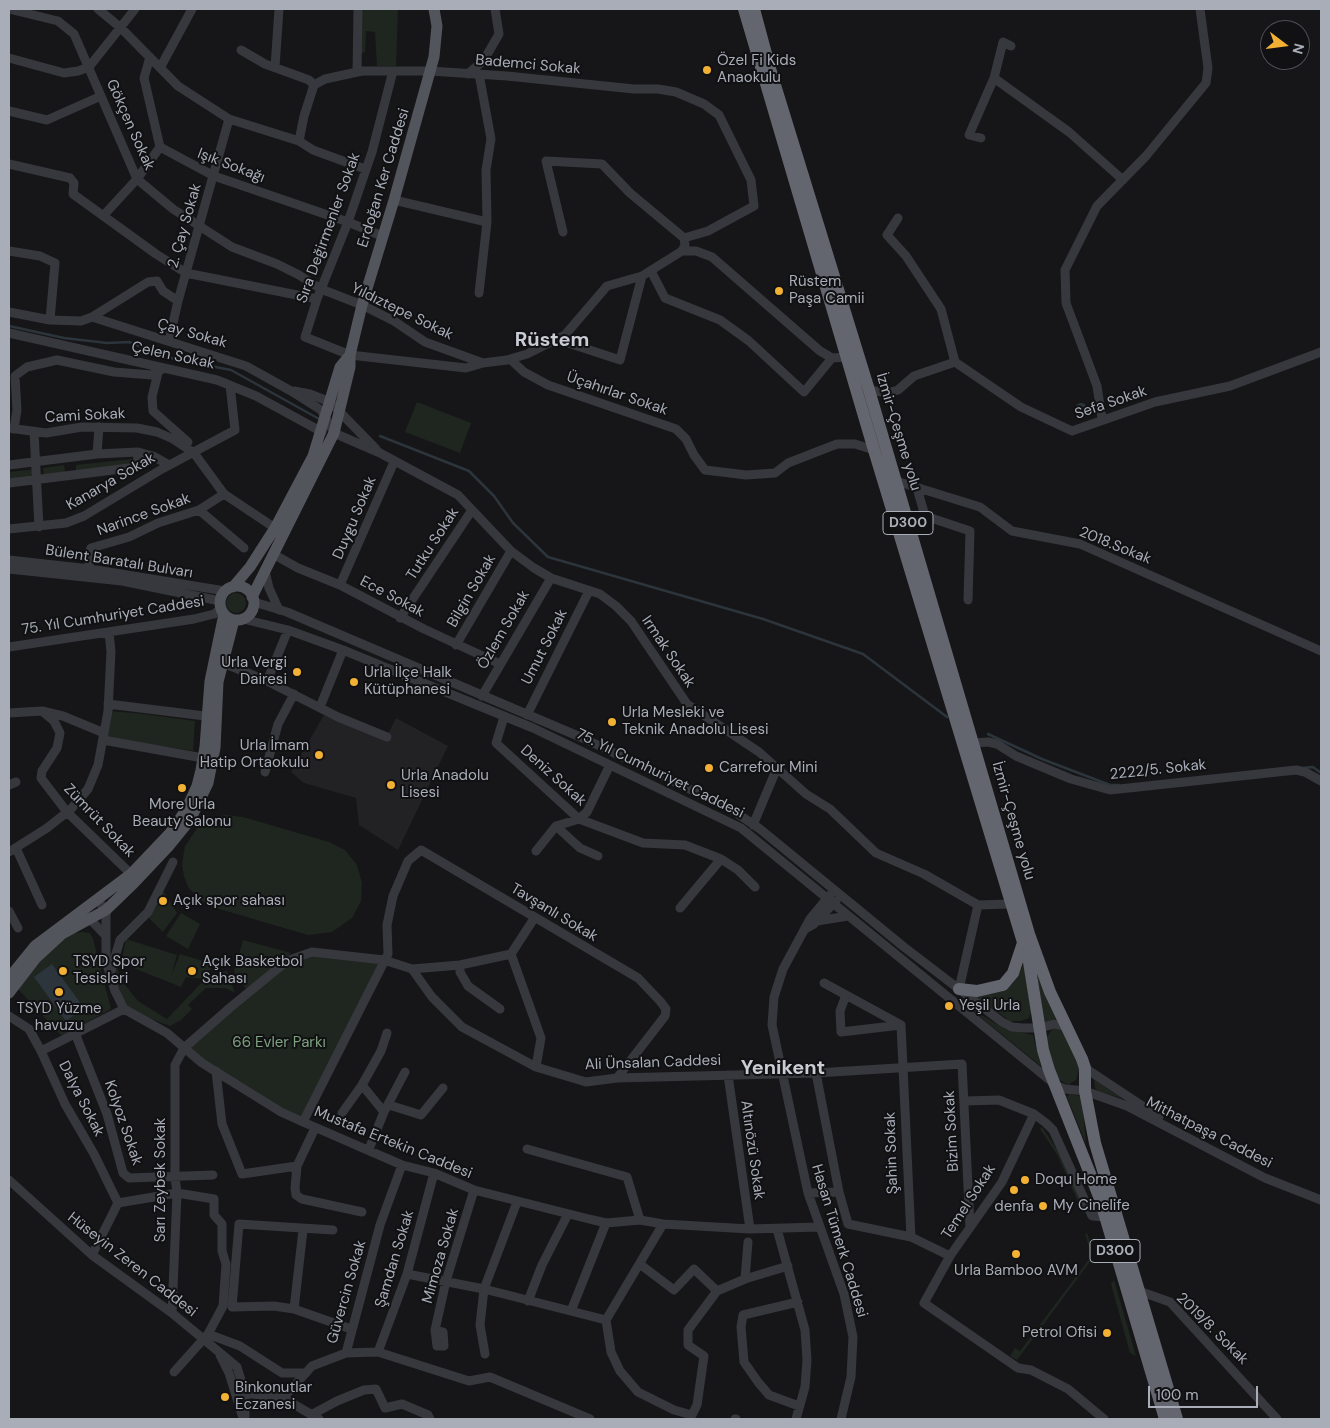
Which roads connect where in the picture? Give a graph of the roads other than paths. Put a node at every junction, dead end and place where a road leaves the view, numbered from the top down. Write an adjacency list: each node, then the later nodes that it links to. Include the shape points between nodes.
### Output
1 (9, 9): 17 (street, Gökçen Sokak, via 58,21 74,34)
2 (98, 9): 12 (street)
3 (135, 9): 12 (street)
4 (192, 9): 18 (street)
5 (279, 9): 19 (street)
6 (358, 9): 22 (street)
7 (434, 9): 21 (main road, Erdoğan Ker Caddesi, via 437,26)
8 (495, 9): 23 (street, via 499,34 484,60)
9 (744, 9): 66 (highway, İzmir-Çeşme yolu / D300)
10 (754, 9): 72 (highway, İzmir-Çeşme yolu / D300)
11 (1200, 9): 37 (street, via 1208,68 1206,82)
12 (121, 28): 15 (street); 17 (street)
13 (1011, 46): 25 (street, via 1003,42)
14 (242, 50): 19 (street)
15 (150, 57): 18 (street); 32 (street, via 144,78)
16 (9, 58): 17 (street, via 64,73)
17 (89, 66): 27 (street, Gökçen Sokak)
18 (160, 68): 29 (street, via 178,86)
19 (275, 68): 26 (street, via 309,80)
20 (393, 71): 21 (street, Bademci Sokak); 22 (street, Bademci Sokak); 34 (street, Sıra Değirmenler Sokak)
21 (430, 71): 23 (street, Bademci Sokak); 38 (main road, Erdoğan Ker Caddesi)
22 (357, 72): 26 (street, Bademci Sokak, via 325,78)
23 (468, 74): 24 (street, Bademci Sokak)
24 (479, 74): 42 (street, via 491,139 486,170); 46 (street, Bademci Sokak, via 676,92 704,104 719,115 751,180 754,206 708,231)
25 (994, 78): 30 (street, via 969,135); 37 (street, via 1069,132)
26 (314, 85): 31 (street)
27 (101, 96): 28 (street, via 47,120); 36 (street, Gökçen Sokak)
28 (9, 112)
29 (229, 119): 31 (street); 35 (street, 2. Çay Sokak)
30 (981, 138)
31 (299, 141): 34 (street, via 313,150)
32 (160, 147): 35 (street, Işık Sokağı); 36 (street)
33 (9, 164): 39 (street, via 70,178 74,183 74,194)
34 (365, 169): 41 (street, Sıra Değirmenler Sokak)
35 (214, 176): 41 (street, Işık Sokağı); 43 (street, 2. Çay Sokak)
36 (137, 179): 39 (street); 43 (street, Gökçen Sokak, via 173,209)
37 (1123, 180): 75 (street, via 1097,206 1065,270 1066,303 1097,386)
38 (394, 200): 42 (street); 45 (main road, Erdoğan Ker Caddesi)
39 (103, 216): 50 (street)
40 (898, 218): 68 (street, via 887,235 906,256 941,309)
41 (348, 222): 45 (street, Işık Sokağı); 52 (street, Sıra Değirmenler Sokak)
42 (487, 222): 53 (street)
43 (200, 226): 50 (street, 2. Çay Sokak); 52 (street, Gökçen Sokak, via 232,247 277,264)
44 (563, 232): 46 (street, via 546,161 602,164 630,193)
45 (382, 236): 56 (main road, Erdoğan Ker Caddesi)
46 (684, 238): 48 (street)
47 (9, 251): 59 (street, via 40,256 55,263)
48 (682, 251): 49 (street, Yıldıztepe Sokak); 65 (street, via 696,251 712,257)
49 (651, 271): 51 (street, Yıldıztepe Sokak); 65 (street, via 664,298 720,320 804,392)
50 (186, 273): 54 (street); 55 (street, 2. Çay Sokak)
51 (642, 276): 61 (street, Yıldıztepe Sokak, via 607,286 565,335); 61 (street, via 620,360)
52 (321, 289): 54 (street, Sıra Değirmenler Sokak); 56 (street, Yıldıztepe Sokak)
53 (479, 293)
54 (317, 299): 64 (street, Sıra Değirmenler Sokak, via 305,337)
55 (178, 301): 58 (street, via 163,291 157,281 148,282); 62 (street, 2. Çay Sokak)
56 (362, 306): 64 (main road, Erdoğan Ker Caddesi); 69 (street, Yıldıztepe Sokak, via 394,321 425,342)
57 (9, 312): 59 (street)
58 (92, 317): 59 (street, via 81,321); 62 (street, Çay Sokak)
59 (50, 320)
60 (9, 333): 70 (street, Çelen Sokak)
61 (556, 339): 67 (street, Yıldıztepe Sokak)
62 (169, 340): 73 (street, Çay Sokak, via 246,366)
63 (1321, 352): 75 (street, Sefa Sokak, via 1230,386 1155,402)
64 (350, 355): 69 (street, via 466,368); 74 (main road, Erdoğan Ker Caddesi, via 340,366)
65 (832, 358): 66 (street)
66 (846, 358): 80 (highway, İzmir-Çeşme yolu / D300)
67 (510, 359): 69 (street, Yıldıztepe Sokak); 80 (street, Üçahırlar Sokak, via 524,372 548,385 676,429 705,470 746,475 775,473 788,463 837,444 855,444)
68 (955, 362): 72 (street, via 914,376 898,390 888,393); 75 (street, Sefa Sokak, via 1021,407 1072,431)
69 (483, 363)
70 (158, 372): 71 (street, Çelen Sokak); 78 (street, via 114,372 57,360 27,367 14,376 17,410); 82 (street, via 152,397 153,412)
71 (230, 385): 77 (street, Çelen Sokak); 82 (street, Kanarya Sokak, via 235,430)
72 (869, 390): 90 (highway, İzmir-Çeşme yolu / D300)
73 (291, 391): 74 (street, via 310,394); 77 (street, via 320,410)
74 (334, 405): 77 (main road, Erdoğan Ker Caddesi); 83 (street)
75 (1102, 420)
76 (99, 427): 79 (street, Cami Sokak); 82 (street, Cami Sokak, via 157,432); 84 (street)
77 (327, 428): 83 (street, Çelen Sokak); 97 (main road, Erdoğan Ker Caddesi); 101 (main road, Erdoğan Ker Caddesi)
78 (11, 429): 79 (street, Cami Sokak)
79 (34, 432): 85 (street)
80 (874, 450): 155 (highway, İzmir-Çeşme yolu / D300)
81 (138, 452): 84 (street); 88 (street); 89 (street, via 137,467)
82 (196, 452): 88 (street, Kanarya Sokak); 93 (street, Cami Sokak)
83 (380, 453): 86 (street, Irmak Sokak)
84 (97, 454): 85 (street)
85 (37, 462): 87 (street); 89 (street)
86 (394, 462): 95 (street, Irmak Sokak, via 458,495); 107 (street, Duygu Sokak)
87 (9, 465)
88 (169, 465): 96 (street, Kanarya Sokak, via 84,516 66,524)
89 (36, 478): 91 (street); 96 (street)
90 (896, 481): 92 (street, 2018.Sokak); 135 (highway, İzmir-Çeşme yolu / D300)
91 (9, 483)
92 (917, 488): 110 (street, via 925,516 970,531); 120 (street, 2018.Sokak, via 980,507 1012,531 1080,544)
93 (224, 494): 94 (street, Narince Sokak); 97 (street, Cami Sokak)
94 (199, 510): 99 (street); 104 (street, Narince Sokak, via 92,548 88,555)
95 (472, 510): 100 (street, Irmak Sokak); 113 (street, Tutku Sokak)
96 (39, 527): 98 (street, Kanarya Sokak)
97 (274, 528): 111 (main road, Erdoğan Ker Caddesi)
98 (9, 529)
99 (244, 548)
100 (511, 551): 106 (street, Irmak Sokak); 117 (street, Bilgin Sokak)
101 (273, 554): 105 (main road, Erdoğan Ker Caddesi); 107 (street, Ece Sokak)
102 (9, 560): 104 (street, Bülent Baratalı Bulvarı)
103 (9, 569): 111 (street, Bülent Baratalı Bulvarı, via 122,581)
104 (90, 569): 111 (street, Bülent Baratalı Bulvarı)
105 (265, 570): 109 (main road, Erdoğan Ker Caddesi); 112 (street, via 269,588)
106 (551, 578): 108 (street, Irmak Sokak); 122 (street, Özlem Sokak)
107 (340, 585): 113 (street, Ece Sokak)
108 (589, 591): 130 (street, Umut Sokak); 138 (street, Irmak Sokak, via 600,594 631,621 687,704 760,752)
109 (253, 599): 111 (main road, via 244,588); 112 (street, 75. Yıl Cumhuriyet Caddesi); 114 (main road, Erdoğan Ker Caddesi, via 251,612)
110 (968, 600)
111 (225, 601): 114 (main road); 116 (street, 75. Yıl Cumhuriyet Caddesi, via 214,614); 131 (main road)
112 (280, 610): 125 (street, 75. Yıl Cumhuriyet Caddesi)
113 (400, 618): 117 (street, Ece Sokak)
114 (239, 620): 115 (street, 75. Yıl Cumhuriyet Caddesi); 121 (main road, Erdoğan Ker Caddesi)
115 (288, 630): 119 (street, 75. Yıl Cumhuriyet Caddesi); 123 (street)
116 (109, 632): 118 (street, 75. Yıl Cumhuriyet Caddesi); 126 (street)
117 (456, 645): 122 (street, Ece Sokak)
118 (9, 647)
119 (343, 650): 127 (street); 132 (street, 75. Yıl Cumhuriyet Caddesi)
120 (1321, 651)
121 (221, 662): 123 (street); 159 (main road, Erdoğan Ker Caddesi, via 215,748 208,783 190,820 168,848)
122 (500, 664): 125 (street, Özlem Sokak)
123 (267, 681): 124 (street)
124 (294, 694): 127 (street); 139 (street, via 278,724)
125 (482, 696): 130 (street, 75. Yıl Cumhuriyet Caddesi)
126 (108, 704): 131 (street); 133 (street)
127 (320, 707): 134 (street)
128 (42, 711): 129 (street); 133 (street, via 64,716); 141 (street, Zümrüt Sokak, via 54,721 60,733 57,748 41,778)
129 (9, 713)
130 (526, 715): 143 (street, 75. Yıl Cumhuriyet Caddesi, via 585,739 730,808)
131 (205, 716): 136 (main road)
132 (504, 717): 137 (street, 75. Yıl Cumhuriyet Caddesi); 142 (street, Deniz Sokak, via 496,743)
133 (103, 737): 136 (street); 141 (street, via 98,765 88,789)
134 (387, 737)
135 (974, 743): 140 (street, 2222/5. Sokak, via 997,744 1016,756 1071,779 1110,790 1296,770); 186 (highway, İzmir-Çeşme yolu / D300, via 1030,934 1050,992)
136 (203, 758): 150 (main road, via 197,786 186,810 170,833)
137 (610, 765): 142 (street, via 587,812); 154 (street, 75. Yıl Cumhuriyet Caddesi, via 741,828)
138 (777, 768): 143 (street); 157 (street, Irmak Sokak, via 806,794 830,809 876,853 924,874)
139 (265, 772)
140 (1321, 781)
141 (67, 812): 145 (street); 150 (street, Zümrüt Sokak)
142 (579, 819): 144 (street); 148 (street, Deniz Sokak, via 643,843 685,845)
143 (753, 825): 152 (street, 75. Yıl Cumhuriyet Caddesi)
144 (556, 826): 146 (street); 147 (street, via 580,848)
145 (12, 850): 156 (street)
146 (536, 851)
147 (598, 856)
148 (721, 859): 151 (street, Deniz Sokak); 158 (street)
149 (173, 862): 173 (street, via 148,912 120,940)
150 (131, 874): 153 (main road)
151 (755, 887)
152 (839, 892): 154 (street); 176 (street, 75. Yıl Cumhuriyet Caddesi)
153 (96, 900): 159 (street); 161 (main road)
154 (830, 902): 162 (street, 75. Yıl Cumhuriyet Caddesi); 164 (street); 166 (street, Hasan Tümerk Caddesi, via 810,919)
155 (1010, 904): 157 (street); 168 (highway, İzmir-Çeşme yolu / D300)
156 (42, 905)
157 (978, 905): 176 (street)
158 (680, 908)
159 (106, 910): 161 (main road, Erdoğan Ker Caddesi); 167 (street)
160 (9, 911): 165 (street)
161 (86, 915): 167 (street); 174 (main road, via 36,946); 177 (main road, via 36,958)
162 (848, 916): 164 (street); 200 (street, 75. Yıl Cumhuriyet Caddesi)
163 (535, 917): 169 (street); 170 (street, Tavşanlı Sokak, via 421,850 408,862 393,896 387,925 388,954); 198 (street, Tavşanlı Sokak, via 638,978 666,1013)
164 (816, 921): 166 (street)
165 (18, 928)
166 (805, 929): 195 (street, Hasan Tümerk Caddesi, via 783,969 774,997 772,1025)
167 (105, 935): 173 (street)
168 (1023, 943): 176 (highway, via 1013,973 1003,985 977,991); 183 (highway, İzmir-Çeşme yolu / D300)
169 (511, 954): 171 (street); 190 (street, via 541,1038)
170 (384, 960): 172 (street); 187 (street, via 312,952 287,961); 209 (street)
171 (460, 965): 172 (street); 180 (street, via 468,986)
172 (412, 970): 190 (street, Ali Ünsalan Caddesi, via 432,997 462,1027)
173 (110, 974): 179 (street)
174 (9, 978)
175 (824, 983): 178 (street)
176 (959, 990): 183 (street, 75. Yıl Cumhuriyet Caddesi, via 1012,1027)
177 (9, 993)
178 (846, 995): 182 (street); 182 (street, via 840,1011 841,1032)
179 (124, 1009): 184 (street); 187 (street, Mustafa Ertekin Caddesi, via 167,1033)
180 (500, 1009)
181 (9, 1016): 188 (street, Dalya Sokak, via 29,1029)
182 (901, 1025): 191 (street, Şahin Sokak)
183 (1040, 1028): 186 (street, 75. Yıl Cumhuriyet Caddesi, via 1059,1024); 200 (highway, D300, via 1049,1070)
184 (75, 1033): 188 (street); 218 (street, Kolyoz Sokak, via 107,1114 123,1173 129,1178)
185 (387, 1033): 199 (street)
186 (1072, 1034): 192 (highway, D300)
187 (184, 1048): 193 (street, Mustafa Ertekin Caddesi); 218 (street, Sarı Zeybek Sokak, via 175,1065)
188 (42, 1051): 226 (street, Dalya Sokak, via 65,1104)
189 (962, 1064): 191 (street, Ali Ünsalan Caddesi); 204 (street, Bizim Sokak)
190 (536, 1067): 198 (street, Ali Ünsalan Caddesi, via 586,1082)
191 (903, 1068): 196 (street, Ali Ünsalan Caddesi); 239 (street, Şahin Sokak)
192 (1085, 1068): 202 (highway, D300); 211 (street)
193 (216, 1071): 209 (street, Mustafa Ertekin Caddesi); 215 (street, via 222,1124 242,1174)
194 (405, 1072): 205 (street)
195 (782, 1073): 196 (street, Ali Ünsalan Caddesi); 197 (street, Ali Ünsalan Caddesi); 223 (street, Hasan Tümerk Caddesi)
196 (816, 1073): 221 (street)
197 (728, 1075): 198 (street, Ali Ünsalan Caddesi); 235 (street, Altınözü Sokak)
198 (617, 1078)
199 (362, 1085): 205 (street); 206 (street)
200 (1057, 1086): 202 (street, Mithatpaşa Caddesi); 229 (highway, D300)
201 (443, 1088): 205 (street, via 421,1115)
202 (1085, 1091): 203 (street, Mithatpaşa Caddesi); 207 (highway, D300)
203 (1102, 1097): 207 (street, via 1093,1102); 211 (street, Mithatpaşa Caddesi)
204 (965, 1101): 208 (street, via 995,1099); 234 (street, Bizim Sokak)
205 (386, 1108): 212 (street)
206 (342, 1113)
207 (1089, 1113): 250 (highway, D300)
208 (1034, 1114): 229 (street, via 1053,1130 1092,1216); 234 (street, Temel Sokak, via 1002,1182)
209 (303, 1122): 210 (street, Mustafa Ertekin Caddesi)
210 (315, 1128): 212 (street, Mustafa Ertekin Caddesi); 215 (street)
211 (1186, 1135): 224 (street, Mithatpaşa Caddesi, via 1265,1178)
212 (368, 1148): 214 (street, Mustafa Ertekin Caddesi)
213 (527, 1149): 230 (street, via 627,1177)
214 (402, 1165): 216 (street, Mustafa Ertekin Caddesi); 257 (street, Güvercin Sokak, via 380,1225)
215 (298, 1166): 227 (street, via 296,1195)
216 (434, 1173): 220 (street, Mustafa Ertekin Caddesi); 245 (street, Şamdan Sokak)
217 (213, 1175): 218 (street, Kolyoz Sokak)
218 (175, 1177): 222 (street, Sarı Zeybek Sokak)
219 (9, 1180): 241 (street, Hüseyin Zeren Caddesi)
220 (474, 1190): 225 (street, Mustafa Ertekin Caddesi); 247 (street, Mimoza Sokak)
221 (839, 1192): 223 (street); 239 (street, via 848,1224)
222 (177, 1193): 226 (street); 255 (street, Sarı Zeybek Sokak); 259 (street, via 214,1199 214,1214 222,1224 226,1286 223,1306)
223 (808, 1193): 233 (street, Hasan Tümerk Caddesi)
224 (1321, 1200)
225 (517, 1202): 228 (street, Mustafa Ertekin Caddesi); 248 (street)
226 (118, 1203): 241 (street)
227 (362, 1212)
228 (568, 1214): 231 (street, Mustafa Ertekin Caddesi); 251 (street)
229 (1106, 1217): 276 (highway, D300)
230 (640, 1220): 231 (street, Mustafa Ertekin Caddesi); 232 (street, Mustafa Ertekin Caddesi)
231 (606, 1223): 254 (street)
232 (664, 1224): 235 (street, Mustafa Ertekin Caddesi); 243 (street)
233 (819, 1227): 236 (street, Mustafa Ertekin Caddesi); 274 (street, Hasan Tümerk Caddesi, via 844,1294 853,1337 852,1377)
234 (970, 1227): 242 (street, Temel Sokak)
235 (750, 1229): 236 (street, Mustafa Ertekin Caddesi)
236 (777, 1229): 244 (street)
237 (303, 1230): 238 (street); 253 (street); 253 (street, via 239,1224 232,1306)
238 (333, 1230)
239 (910, 1237): 242 (street)
240 (748, 1242): 246 (street)
241 (92, 1255): 255 (street, Hüseyin Zeren Caddesi)
242 (950, 1256): 275 (street, Temel Sokak, via 924,1303 1018,1368 1031,1370 1068,1389)
243 (641, 1265): 249 (street, via 674,1290 694,1269); 256 (street)
244 (788, 1266): 246 (street); 252 (street)
245 (407, 1274): 247 (street); 261 (street, Şamdan Sokak)
246 (745, 1279): 249 (street)
247 (446, 1281): 248 (street); 258 (street, Mimoza Sokak)
248 (484, 1289): 251 (street); 263 (street, via 480,1325)
249 (717, 1291): 256 (street, via 688,1330 688,1345 704,1356 697,1405 692,1415 638,1392 620,1371 611,1352)
250 (1139, 1291): 277 (highway, D300); 278 (street, 2019/8. Sokak, via 1170,1302)
251 (528, 1301): 254 (street)
252 (798, 1302): 268 (street, via 808,1360); 268 (street, via 742,1315 741,1328 744,1362 758,1382 769,1395)
253 (294, 1309): 257 (street)
254 (571, 1312): 256 (street)
255 (172, 1313): 259 (street, Hüseyin Zeren Caddesi)
256 (606, 1320)
257 (351, 1329): 262 (street, Güvercin Sokak)
258 (435, 1330)
259 (206, 1336): 260 (street, Hüseyin Zeren Caddesi); 264 (street); 265 (street, via 240,1346 282,1373)
260 (217, 1350): 266 (street, Hüseyin Zeren Caddesi, via 238,1367); 270 (street, Hüseyin Zeren Caddesi, via 229,1373)
261 (378, 1352): 262 (street); 272 (street, via 468,1381 490,1377)
262 (346, 1354): 265 (street, Güvercin Sokak, via 312,1366)
263 (484, 1354)
264 (174, 1372)
265 (306, 1373): 267 (street, Güvercin Sokak)
266 (245, 1393): 267 (street); 270 (street, Hüseyin Zeren Caddesi)
267 (283, 1398): 269 (street)
268 (799, 1406): 273 (street)
269 (315, 1417): 271 (street, via 337,1401 364,1390 376,1389 385,1408 402,1404 428,1415)
270 (244, 1419)
271 (430, 1419)
272 (590, 1419)
273 (796, 1419)
274 (841, 1419)
275 (1104, 1419)
276 (1165, 1419)
277 (1177, 1419)
278 (1277, 1419)

